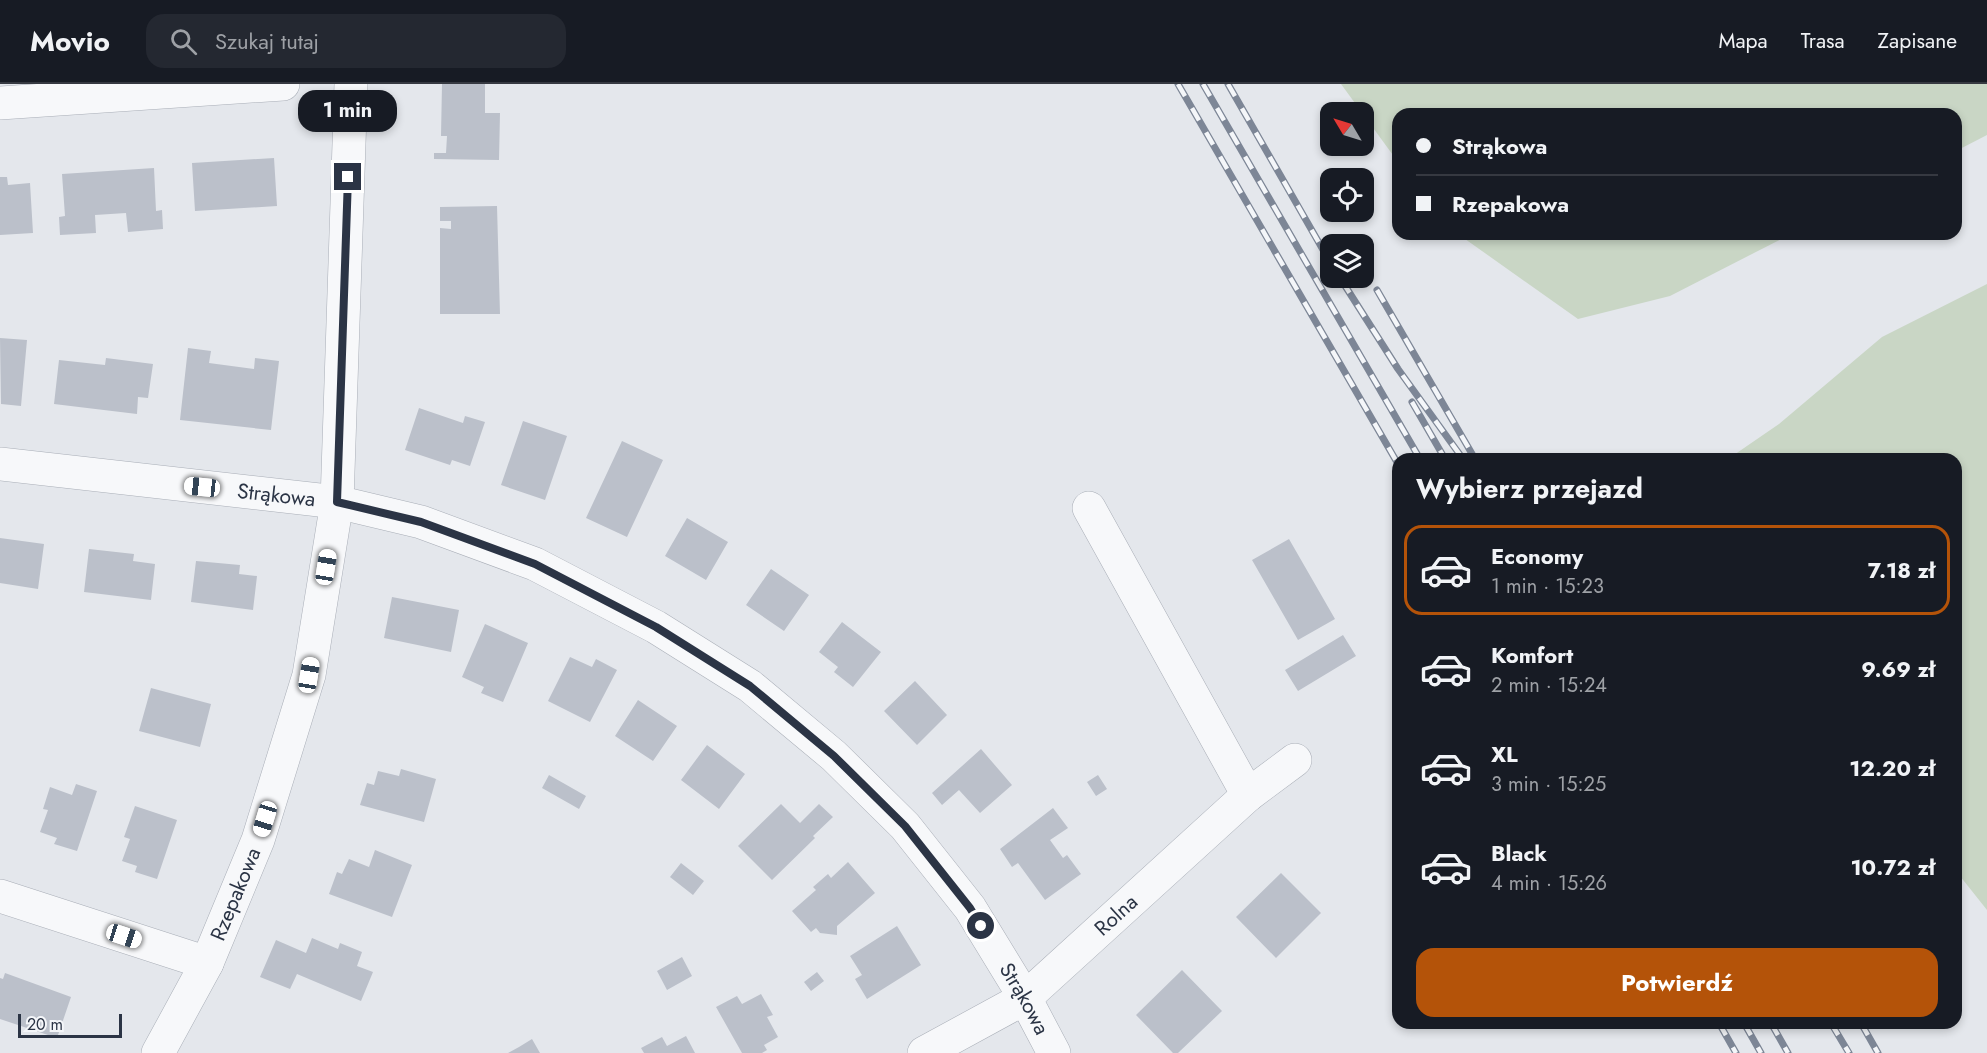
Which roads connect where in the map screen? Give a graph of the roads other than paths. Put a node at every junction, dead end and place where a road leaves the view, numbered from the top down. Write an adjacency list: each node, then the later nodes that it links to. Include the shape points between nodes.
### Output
1 (283, 84): 3 (street)
2 (351, 84): 5 (street, Rzepakowa)
3 (0, 103)
4 (0, 464): 5 (street, Strąkowa)
5 (337, 502): 10 (street, Rzepakowa, via 309,675 258,840); 11 (street, Strąkowa, via 421,522 535,564 656,627 750,686 834,756 905,826 970,908)
6 (1089, 508): 8 (street)
7 (1296, 760): 8 (street, Rolna)
8 (1248, 795): 11 (street, Rolna)
9 (0, 896): 10 (street)
10 (207, 963): 12 (street, Rzepakowa)
11 (1025, 998): 13 (street, Rolna); 14 (street, Strąkowa)
12 (158, 1053)
13 (924, 1053)
14 (1054, 1053)

